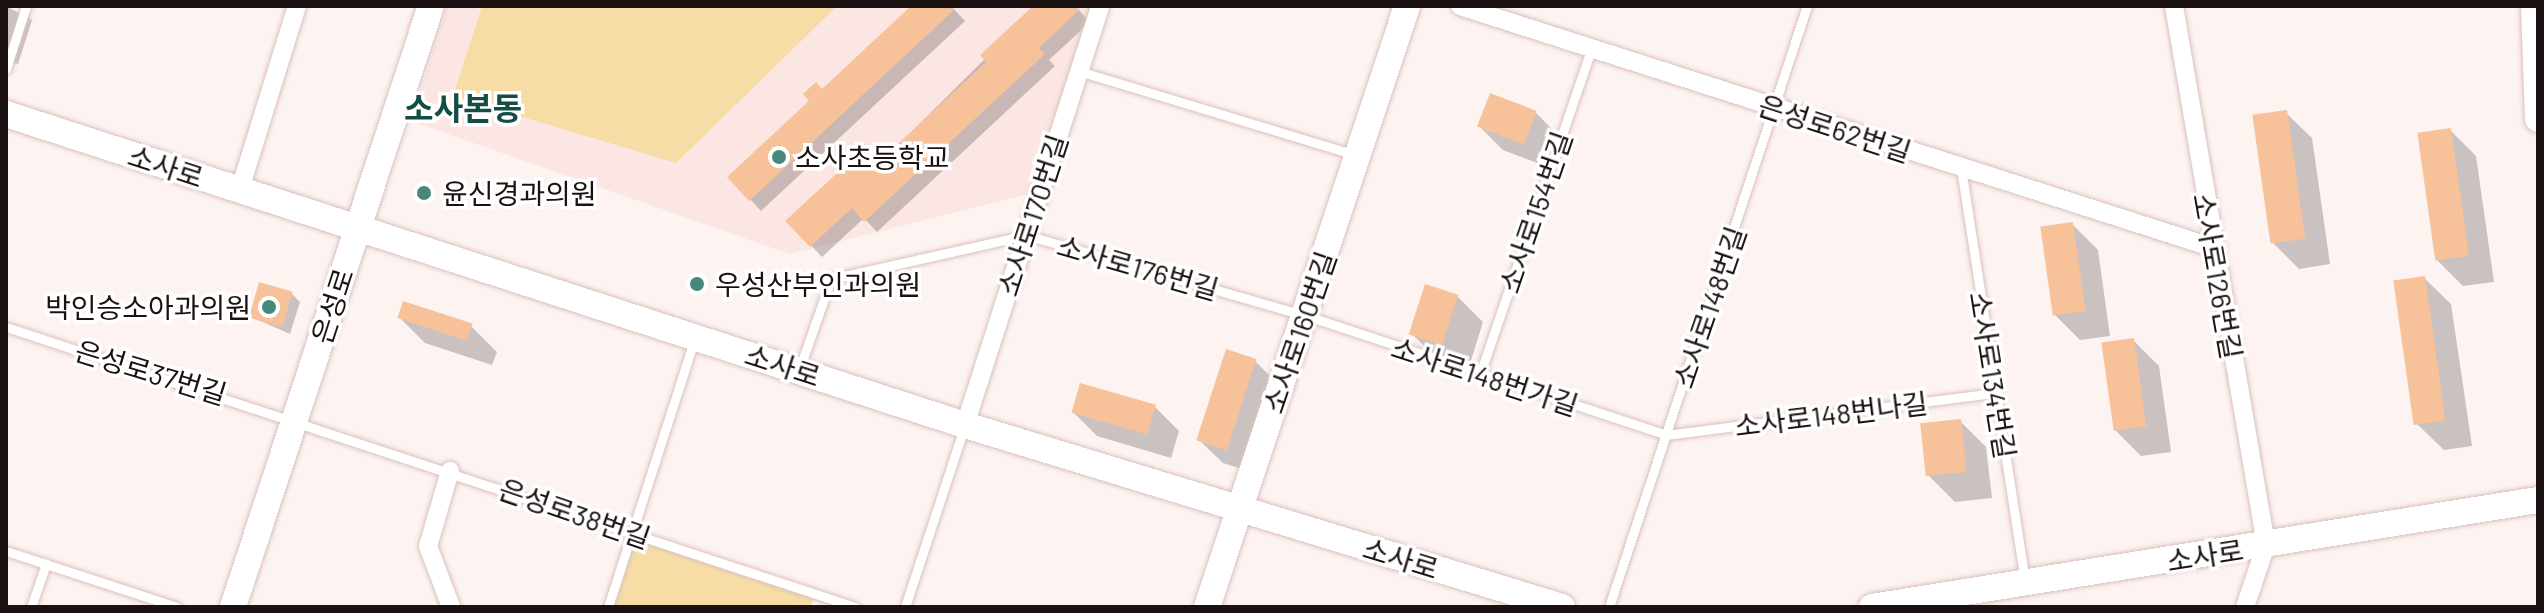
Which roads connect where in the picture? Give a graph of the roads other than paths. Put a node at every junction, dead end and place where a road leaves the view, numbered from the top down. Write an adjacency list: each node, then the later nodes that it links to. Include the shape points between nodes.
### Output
1 (26, 6): 11 (lane)
2 (297, 6): 18 (street)
3 (431, 6): 19 (street, 은성로)
4 (1100, 6): 12 (street, 소사로170번길)
5 (1407, 6): 16 (street, 소사로160번길)
6 (1460, 6): 10 (street, 은성로62번길)
7 (1807, 6): 13 (lane, 소사로148번길)
8 (2174, 6): 21 (street, 소사로126번길)
9 (2534, 6): 15 (street)
10 (1591, 50): 13 (street, 은성로62번길); 26 (lane, 소사로154번길)
11 (6, 69)
12 (1079, 71): 16 (lane); 20 (street, 소사로170번길)
13 (1776, 109): 17 (street, 은성로62번길); 30 (lane, 소사로148번길)
14 (6, 114): 18 (street, 소사로)
15 (2538, 119)
16 (1359, 156): 22 (street, 소사로160번길)
17 (1961, 168): 21 (street, 은성로62번길); 27 (lane, 소사로134번길)
18 (240, 189): 19 (street, 소사로)
19 (358, 228): 24 (street, 소사로); 28 (street, 은성로)
20 (1026, 235): 22 (lane, 소사로176번길); 25 (lane, 소사로176번길, via 831,279); 29 (street, 소사로170번길)
21 (2211, 247): 35 (street, 소사로126번길)
22 (1304, 315): 26 (lane, 소사로148번가길); 33 (street, 소사로160번길)
23 (6, 327): 28 (lane, 은성로37번길)
24 (696, 337): 25 (street, 소사로); 34 (lane)
25 (799, 371): 29 (street, 소사로)
26 (1480, 374): 30 (lane, 소사로148번가길)
27 (1996, 393): 30 (lane, 소사로148번나길); 38 (lane, 소사로134번길)
28 (296, 417): 31 (lane, 은성로38번길); 41 (street, 은성로)
29 (965, 425): 33 (street, 소사로); 45 (lane)
30 (1666, 435): 48 (lane, 소사로148번길)
31 (450, 471): 34 (lane, 은성로38번길); 42 (street, via 428,546)
32 (2538, 500): 35 (street, 소사로)
33 (1239, 507): 46 (street, 소사로160번길); 47 (street, 소사로)
34 (632, 533): 43 (lane); 44 (lane, 은성로38번길)
35 (2266, 545): 38 (street, 소사로); 50 (street)
36 (6, 551): 37 (lane)
37 (46, 564): 39 (lane); 40 (lane)
38 (2025, 583): 49 (street, 소사로)
39 (31, 607)
40 (177, 607)
41 (233, 607)
42 (451, 607)
43 (608, 607)
44 (855, 607)
45 (905, 607)
46 (1207, 607)
47 (1562, 607)
48 (1609, 607)
49 (1872, 607)
50 (2245, 607)

